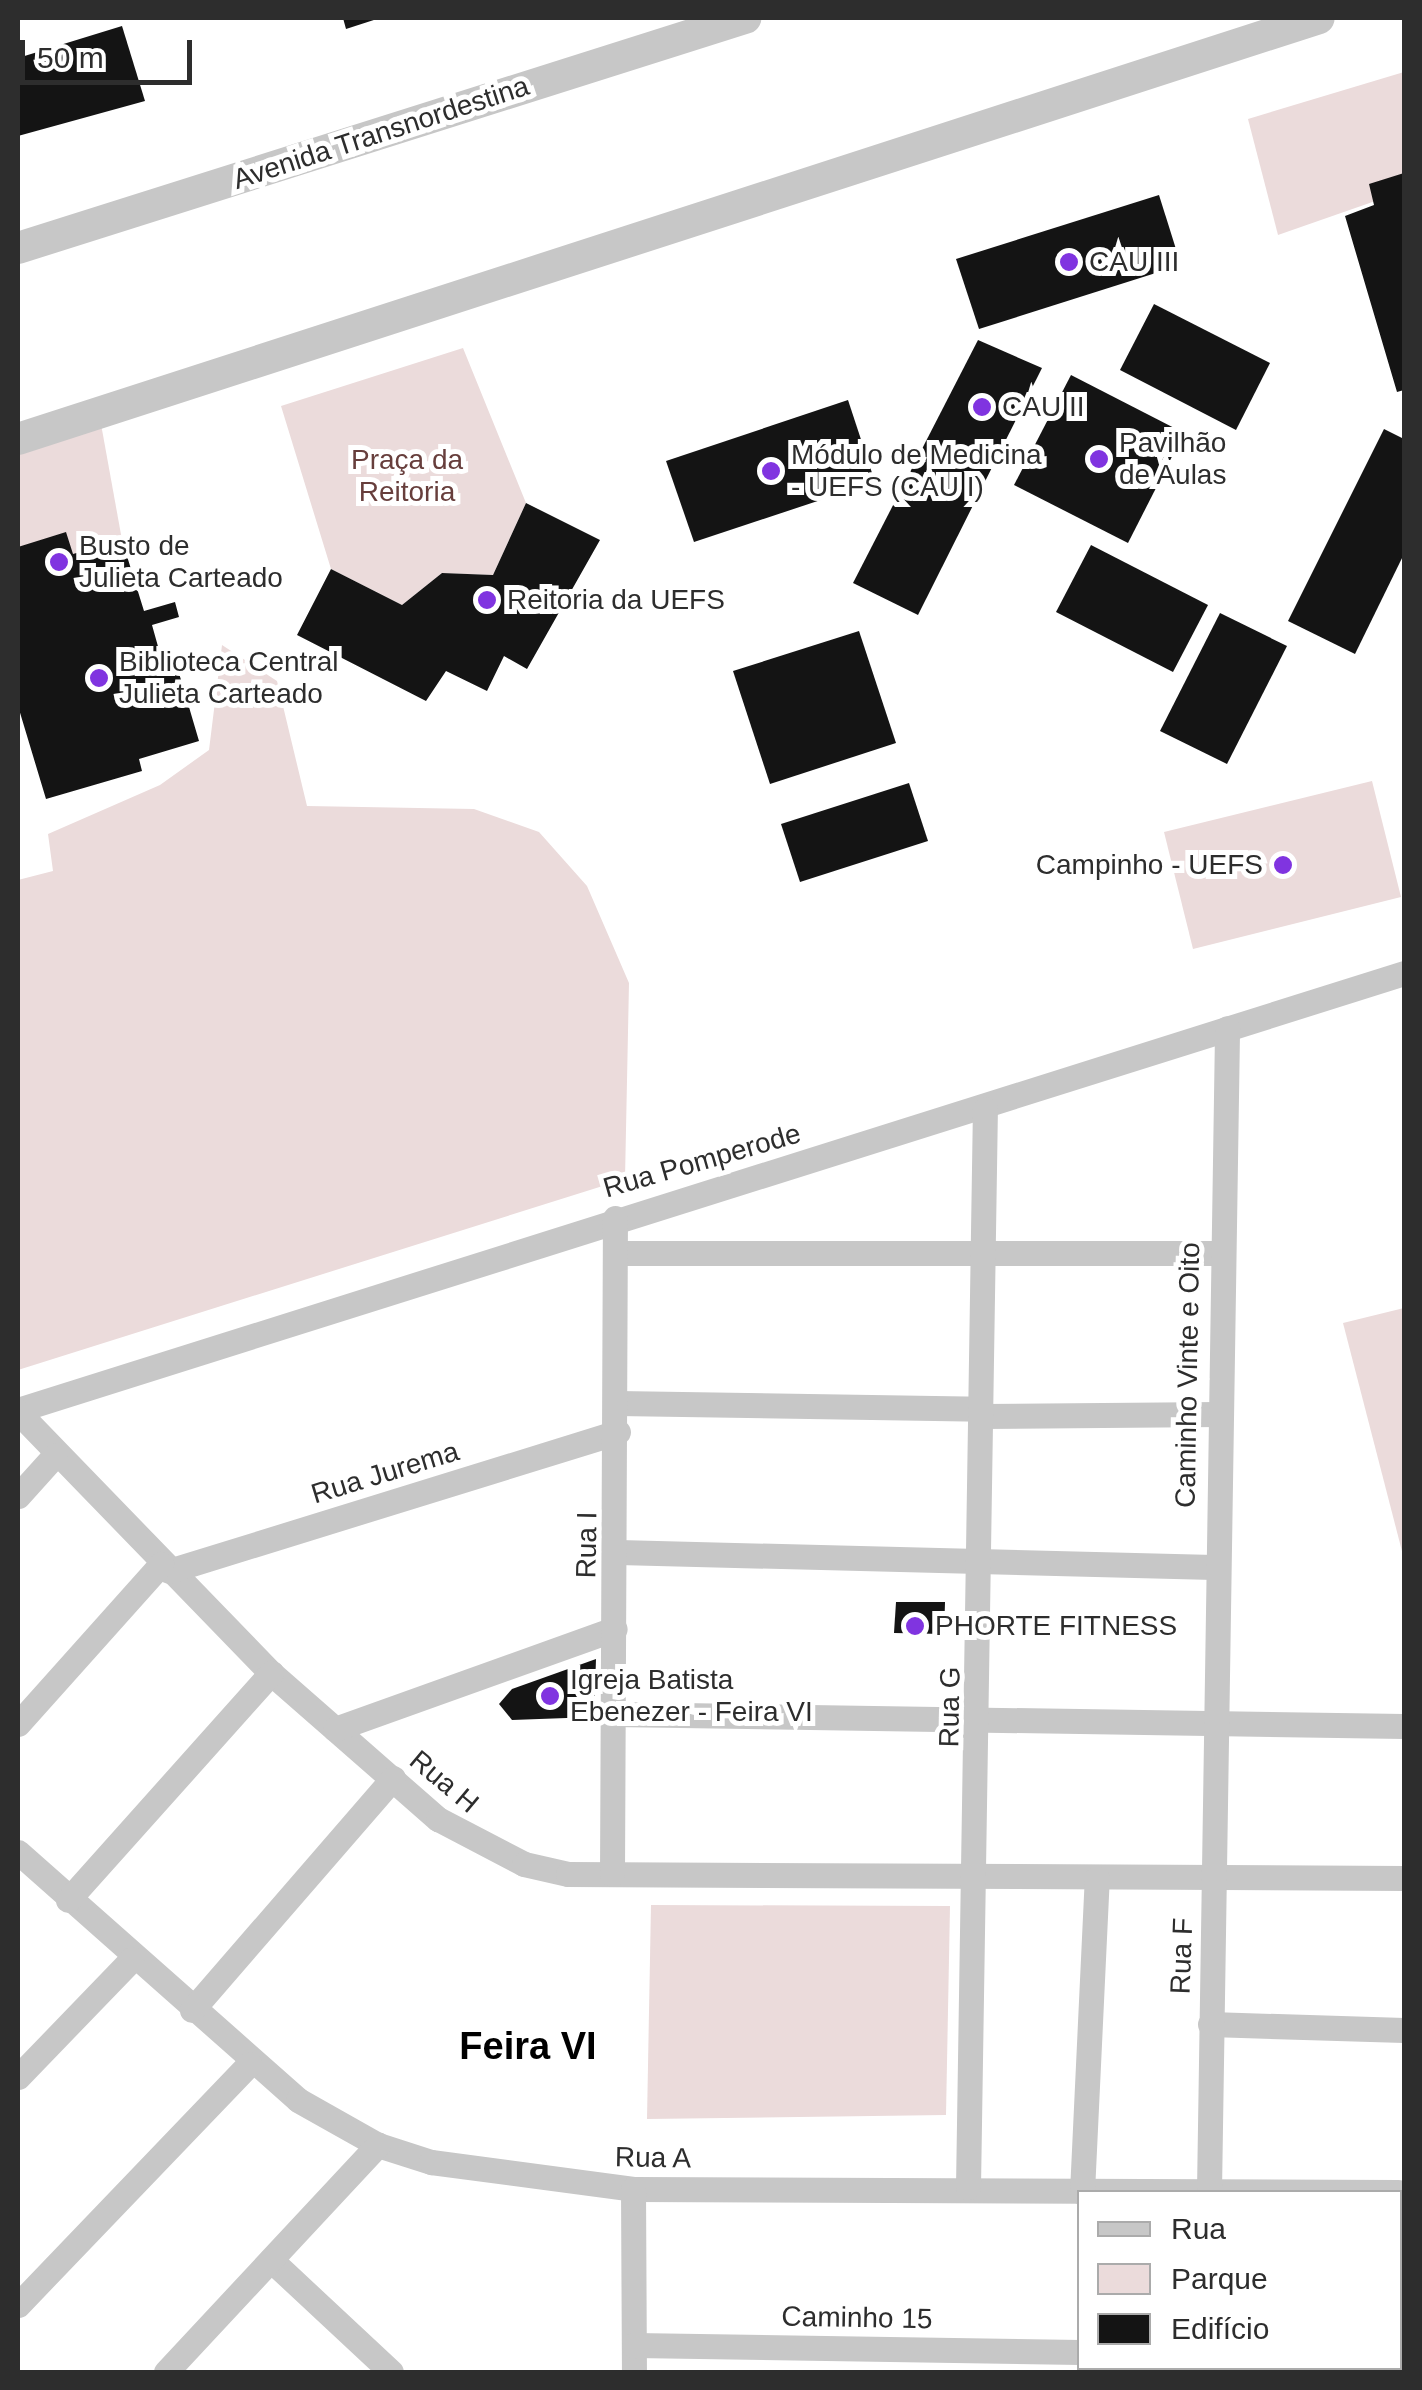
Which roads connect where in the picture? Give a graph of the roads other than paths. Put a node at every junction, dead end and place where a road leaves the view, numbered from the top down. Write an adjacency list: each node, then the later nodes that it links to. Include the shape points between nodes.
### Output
1 (745, 18): 3 (street, Avenida Transnordestina)
2 (1319, 18): 4 (street)
3 (18, 248)
4 (18, 438)
5 (1404, 974): 6 (street, Rua Pomperode)
6 (1227, 1028): 7 (street, Rua Pomperode); 11 (street, Caminho Vinte e Oito)
7 (986, 1109): 8 (street, Rua Pomperode, via 855,1140); 9 (street, Rua G)
8 (615, 1218): 10 (street, Rua I); 13 (street, Rua Pomperode)
9 (983, 1251): 10 (street); 11 (street); 14 (street, Rua G)
10 (616, 1252): 12 (street, Rua I)
11 (1220, 1252): 15 (street, Caminho Vinte e Oito)
12 (617, 1402): 14 (street); 16 (street, Rua I)
13 (18, 1411): 17 (street, Rua H)
14 (980, 1413): 15 (street); 20 (street, Rua G)
15 (1220, 1414): 21 (street, Caminho Vinte e Oito)
16 (618, 1432): 19 (street, Rua I); 22 (street, Rua Jurema)
17 (55, 1455): 18 (street); 22 (street, Rua H)
18 (18, 1496)
19 (618, 1552): 20 (street); 23 (street, Rua I)
20 (978, 1560): 21 (street); 26 (street, Rua G)
21 (1214, 1567): 28 (street, Caminho Vinte e Oito)
22 (165, 1568): 24 (street, Rua H); 27 (street)
23 (615, 1629): 25 (street, Rua I); 30 (street)
24 (271, 1673): 30 (street, Rua H); 38 (street)
25 (613, 1714): 26 (street); 33 (street, Rua I)
26 (981, 1716): 28 (street); 34 (street, Rua G)
27 (18, 1724)
28 (1216, 1724): 29 (street); 37 (street, Rua F)
29 (1404, 1726)
30 (335, 1729): 31 (street, Rua H)
31 (393, 1778): 33 (street, Rua H, via 480,1848 568,1874); 40 (street)
32 (18, 1852): 38 (street, Rua A)
33 (612, 1874): 34 (street, Rua H)
34 (973, 1878): 35 (street, Rua H); 46 (street, Rua G)
35 (1098, 1878): 37 (street, Rua H); 48 (street)
36 (1404, 1878): 37 (street, Rua H)
37 (1214, 1879): 41 (street, Rua F)
38 (68, 1900): 39 (street, Rua A)
39 (132, 1959): 40 (street, Rua A); 44 (street)
40 (192, 2010): 43 (street, Rua A)
41 (1210, 2024): 42 (street); 49 (street, Rua F)
42 (1404, 2030)
43 (249, 2064): 45 (street, Rua A); 52 (street)
44 (18, 2078)
45 (378, 2145): 47 (street, Rua A, via 495,2176); 51 (street)
46 (968, 2187): 47 (street, Rua A); 50 (street, Rua A)
47 (633, 2190): 53 (street)
48 (1082, 2190)
49 (1209, 2190)
50 (1077, 2192)
51 (270, 2260): 55 (street); 56 (street)
52 (18, 2305)
53 (634, 2345): 54 (street, Caminho 15); 57 (street)
54 (1077, 2352)
55 (383, 2370)
56 (166, 2372)
57 (634, 2372)

